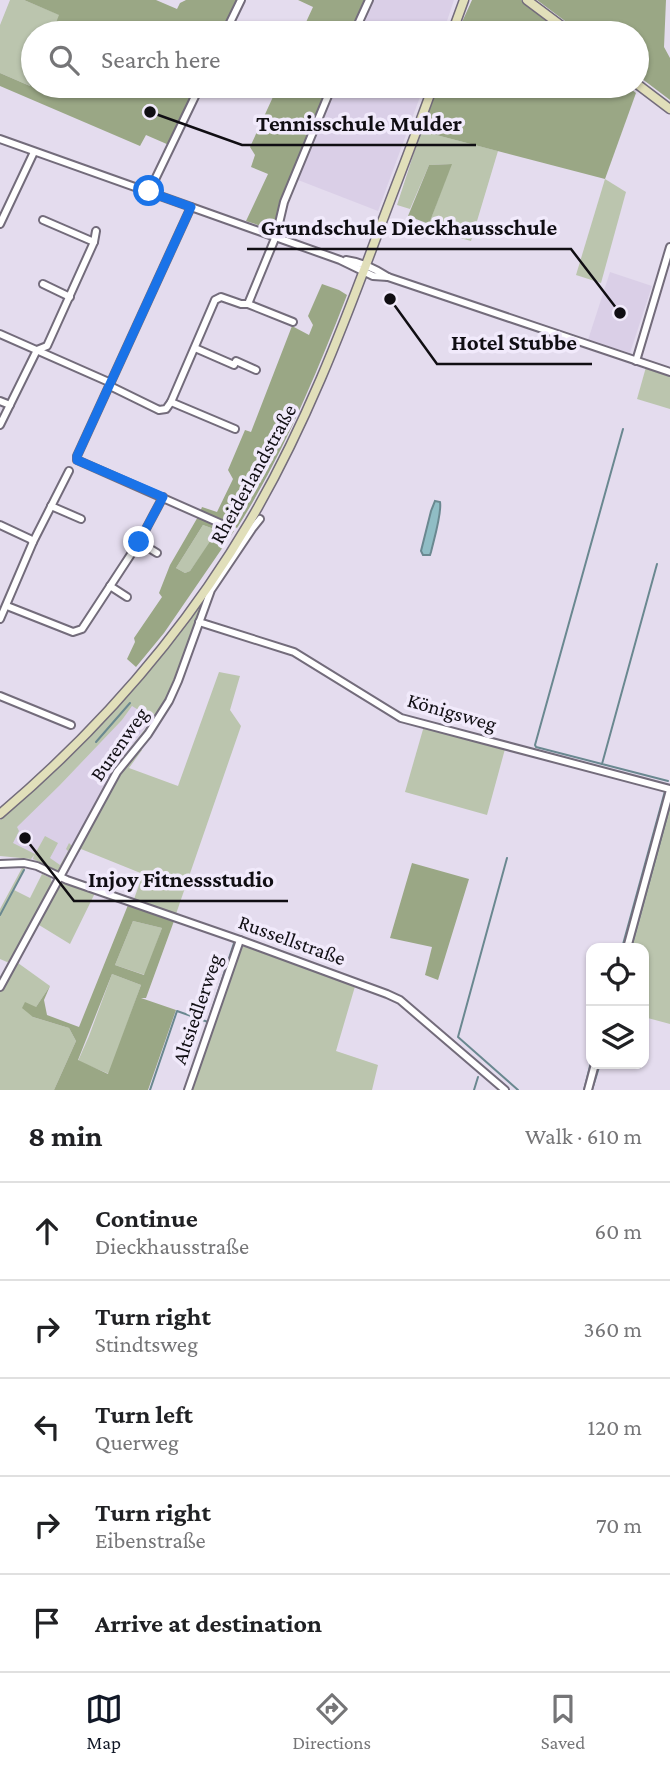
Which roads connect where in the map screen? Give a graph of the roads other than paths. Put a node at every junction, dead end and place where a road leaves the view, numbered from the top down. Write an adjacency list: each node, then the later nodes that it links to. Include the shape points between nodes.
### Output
1 (241, 0): 5 (street)
2 (369, 0): 6 (street)
3 (464, 0): 7 (main road)
4 (527, 0): 8 (main road)
5 (231, 21)
6 (359, 21)
7 (456, 21)
8 (555, 21)
9 (649, 93): 13 (main road)
10 (194, 98): 16 (street)
11 (327, 98): 21 (street, via 284,202)
12 (429, 98): 24 (main road, Rheiderlandstraße)
13 (670, 109)
14 (0, 139): 15 (street)
15 (34, 152): 16 (street); 19 (street)
16 (149, 192): 17 (street)
17 (191, 207): 21 (street); 35 (street)
18 (43, 220): 22 (street)
19 (0, 224)
20 (96, 231): 22 (street)
21 (276, 236): 24 (street); 27 (street)
22 (94, 242): 26 (street)
23 (670, 247): 32 (street)
24 (365, 268): 32 (street, via 373,275); 59 (main road, Rheiderlandstraße, via 294,439 223,564 125,693)
25 (43, 284): 26 (street)
26 (70, 297): 31 (street, via 47,346)
27 (248, 304): 28 (street); 30 (street, via 221,297 215,300)
28 (293, 323)
29 (0, 334): 31 (street)
30 (195, 348): 33 (street); 37 (street)
31 (37, 350): 35 (street); 38 (street)
32 (636, 361): 34 (street)
33 (256, 370)
34 (670, 372)
35 (110, 384): 37 (street, via 159,410 166,410); 42 (street, via 77,460)
36 (0, 401): 38 (street)
37 (171, 402): 40 (street)
38 (10, 405): 39 (street)
39 (0, 425)
40 (235, 429)
41 (69, 471): 43 (street)
42 (163, 497): 47 (street); 49 (street)
43 (51, 506): 44 (street); 48 (street)
44 (81, 519)
45 (260, 519): 55 (street, Burenweg, via 211,590)
46 (0, 525): 48 (street)
47 (224, 525)
48 (33, 542): 53 (street)
49 (139, 542): 50 (street); 51 (street)
50 (158, 553)
51 (110, 586): 52 (street); 53 (street, via 82,629 73,632)
52 (127, 597)
53 (7, 606): 54 (street)
54 (0, 619)
55 (199, 622): 58 (street, Königsweg, via 294,652 401,718); 61 (street, Burenweg, via 169,701 117,772)
56 (0, 696): 57 (street)
57 (71, 725)
58 (670, 789): 63 (street)
59 (0, 814)
60 (0, 864): 61 (street, Russellstraße, via 30,864)
61 (61, 877): 62 (street, Russellstraße); 64 (street, Burenweg)
62 (240, 940): 66 (street, Altsiedlerweg); 67 (street, Russellstraße, via 400,1000)
63 (628, 943)
64 (0, 987)
65 (594, 1069): 68 (street)
66 (188, 1090)
67 (505, 1090)
68 (588, 1090)

